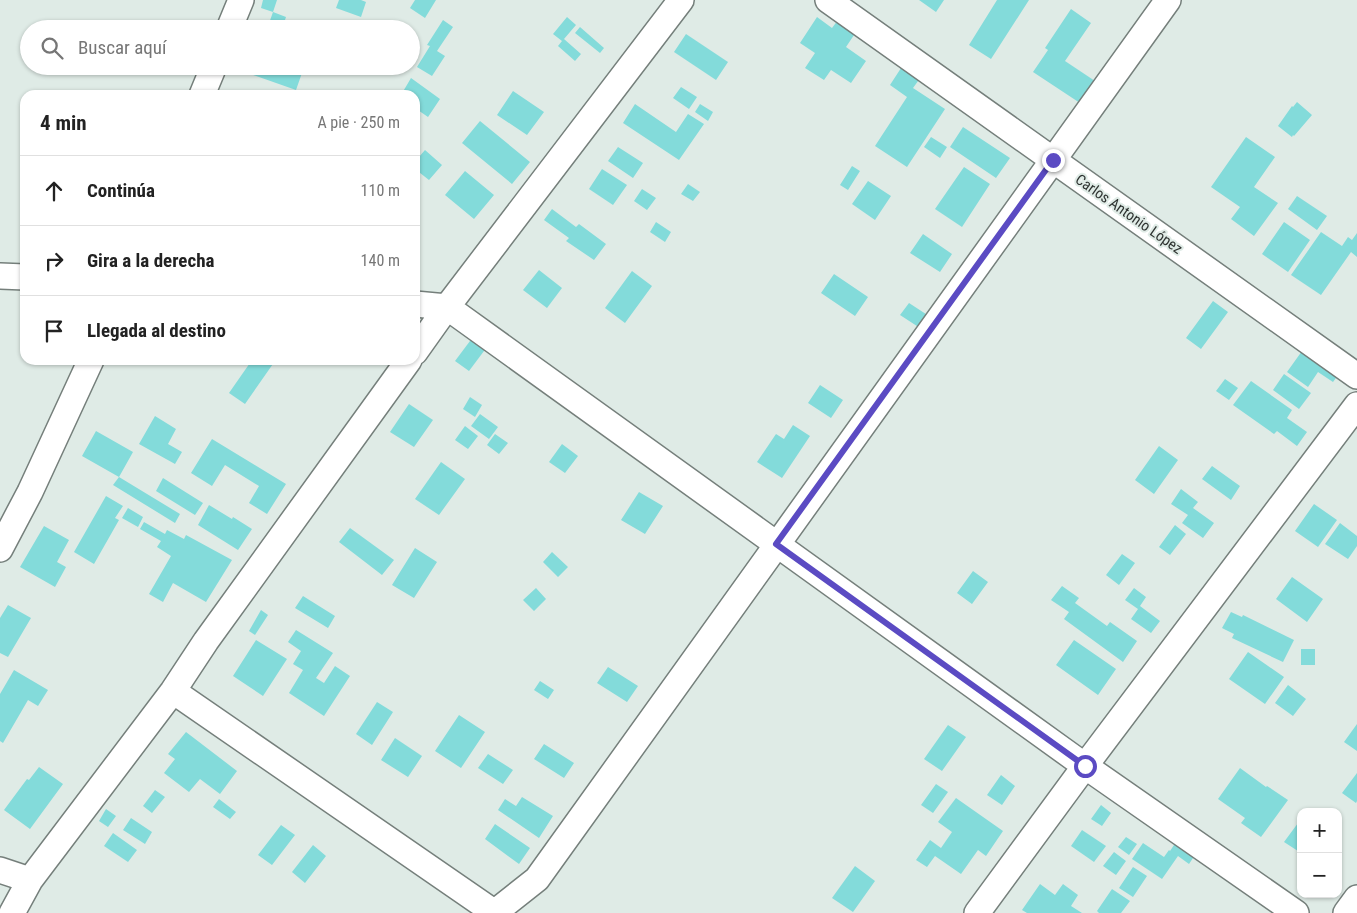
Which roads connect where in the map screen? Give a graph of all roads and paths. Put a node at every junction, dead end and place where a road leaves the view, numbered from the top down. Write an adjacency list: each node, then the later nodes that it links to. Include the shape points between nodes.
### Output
1 (241, 0): 5 (street)
2 (681, 0): 12 (street)
3 (828, 0): 8 (street, Carlos Antonio López)
4 (1168, 0): 8 (street)
5 (233, 20)
6 (210, 75): 7 (street)
7 (204, 90)
8 (1053, 160): 16 (street, Carlos Antonio López); 18 (street)
9 (0, 276): 10 (street)
10 (20, 277)
11 (420, 304): 12 (street)
12 (447, 307): 13 (street); 18 (street)
13 (420, 345)
14 (89, 365): 19 (street)
15 (405, 365): 20 (street)
16 (1357, 376)
17 (1357, 405): 21 (street)
18 (776, 544): 21 (street); 26 (street, via 537,879)
19 (0, 549)
20 (173, 691): 23 (street); 26 (street)
21 (1085, 766): 27 (street); 28 (street)
22 (0, 870): 23 (street)
23 (30, 880): 25 (street)
24 (1357, 898): 29 (street)
25 (12, 913)
26 (494, 913)
27 (976, 913)
28 (1296, 913)
29 (1346, 913)

